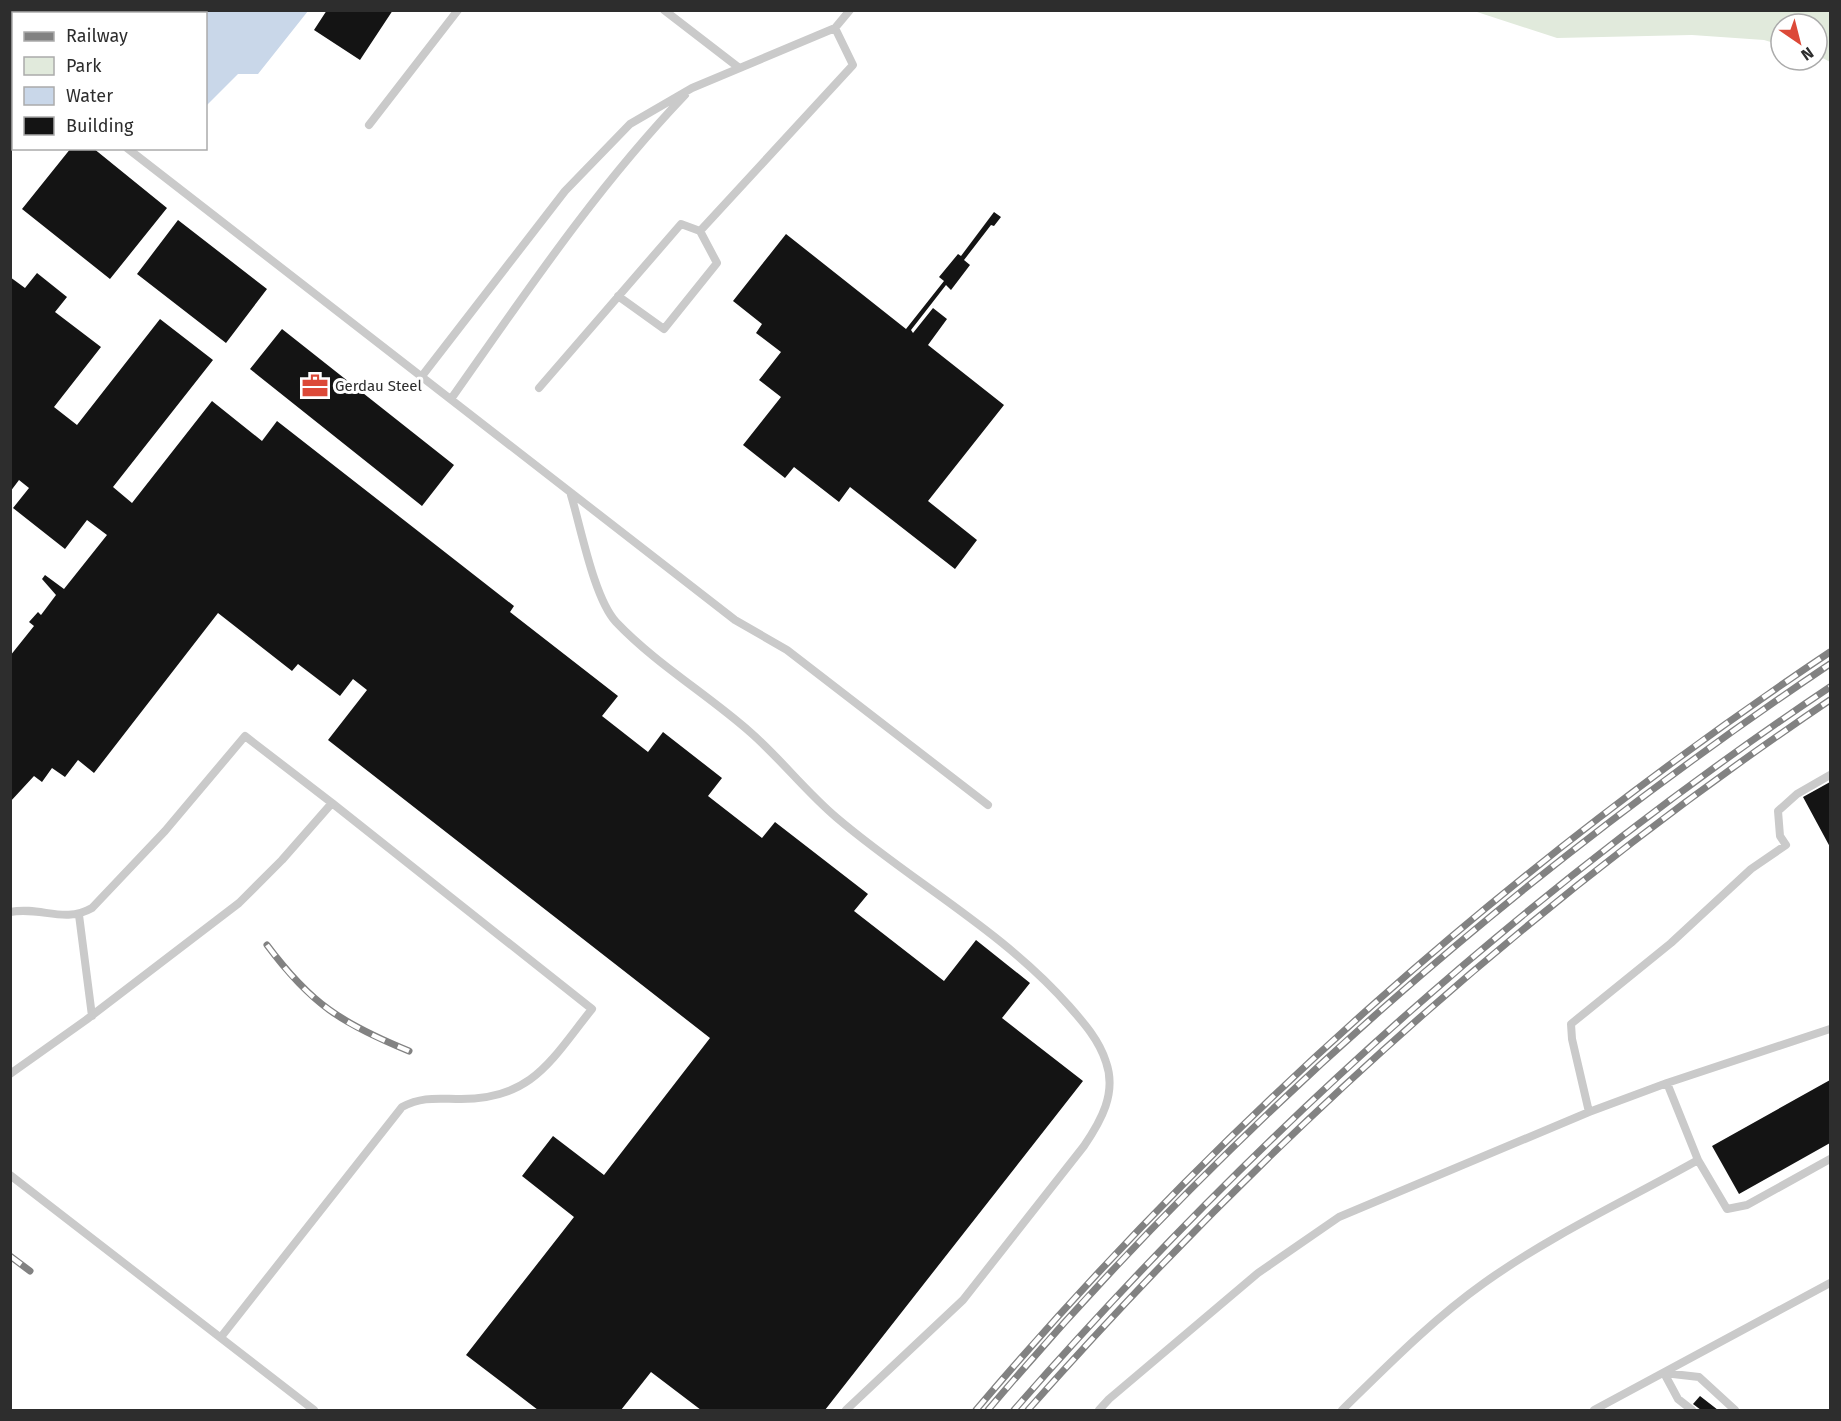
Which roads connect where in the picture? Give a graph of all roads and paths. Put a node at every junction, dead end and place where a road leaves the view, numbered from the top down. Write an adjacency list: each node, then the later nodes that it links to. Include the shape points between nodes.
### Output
1 (458, 10): 7 (lane)
2 (664, 10): 5 (lane)
3 (850, 10): 4 (lane)
4 (835, 28): 5 (lane); 9 (lane, via 853,65)
5 (738, 68): 6 (lane)
6 (692, 88): 11 (lane, via 630,124 565,191); 13 (lane, via 638,144 572,227)
7 (369, 125)
8 (130, 150): 11 (lane)
9 (700, 231): 10 (lane, via 681,224); 10 (lane, via 717,263 664,329)
10 (618, 296): 12 (lane)
11 (422, 376): 13 (lane)
12 (539, 388)
13 (451, 399): 14 (lane)
14 (571, 495): 17 (lane, via 735,620 787,650); 32 (lane, via 599,589 615,621 750,731 836,817 1045,979 1083,1022 1107,1064 1108,1104 1084,1146 963,1300)
15 (1830, 775): 24 (lane, via 1797,794 1778,811 1780,836 1786,845 1751,869 1671,943 1571,1024)
16 (332, 803): 19 (lane, via 246,736 165,831 92,908); 20 (lane, via 239,903); 29 (lane, via 592,1009 545,1068 510,1093 460,1099 427,1097 402,1107)
17 (988, 804)
18 (10, 912): 19 (lane, via 25,909)
19 (79, 915): 20 (lane)
20 (92, 1016): 22 (lane)
21 (1830, 1029): 23 (lane)
22 (10, 1074)
23 (1667, 1083): 24 (lane); 26 (lane)
24 (1589, 1112): 33 (lane, via 1339,1216 1258,1274)
25 (1830, 1159): 26 (lane, via 1747,1205 1727,1209)
26 (1698, 1160): 34 (lane, via 1539,1247 1485,1283 1419,1334)
27 (10, 1174): 29 (lane)
28 (1830, 1282): 30 (lane)
29 (221, 1338): 31 (lane)
30 (1664, 1373): 35 (lane); 36 (lane, via 1678,1399); 37 (lane, via 1699,1377)
31 (314, 1410)
32 (846, 1410)
33 (1099, 1410)
34 (1342, 1410)
35 (1594, 1410)
36 (1692, 1410)
37 (1735, 1410)

